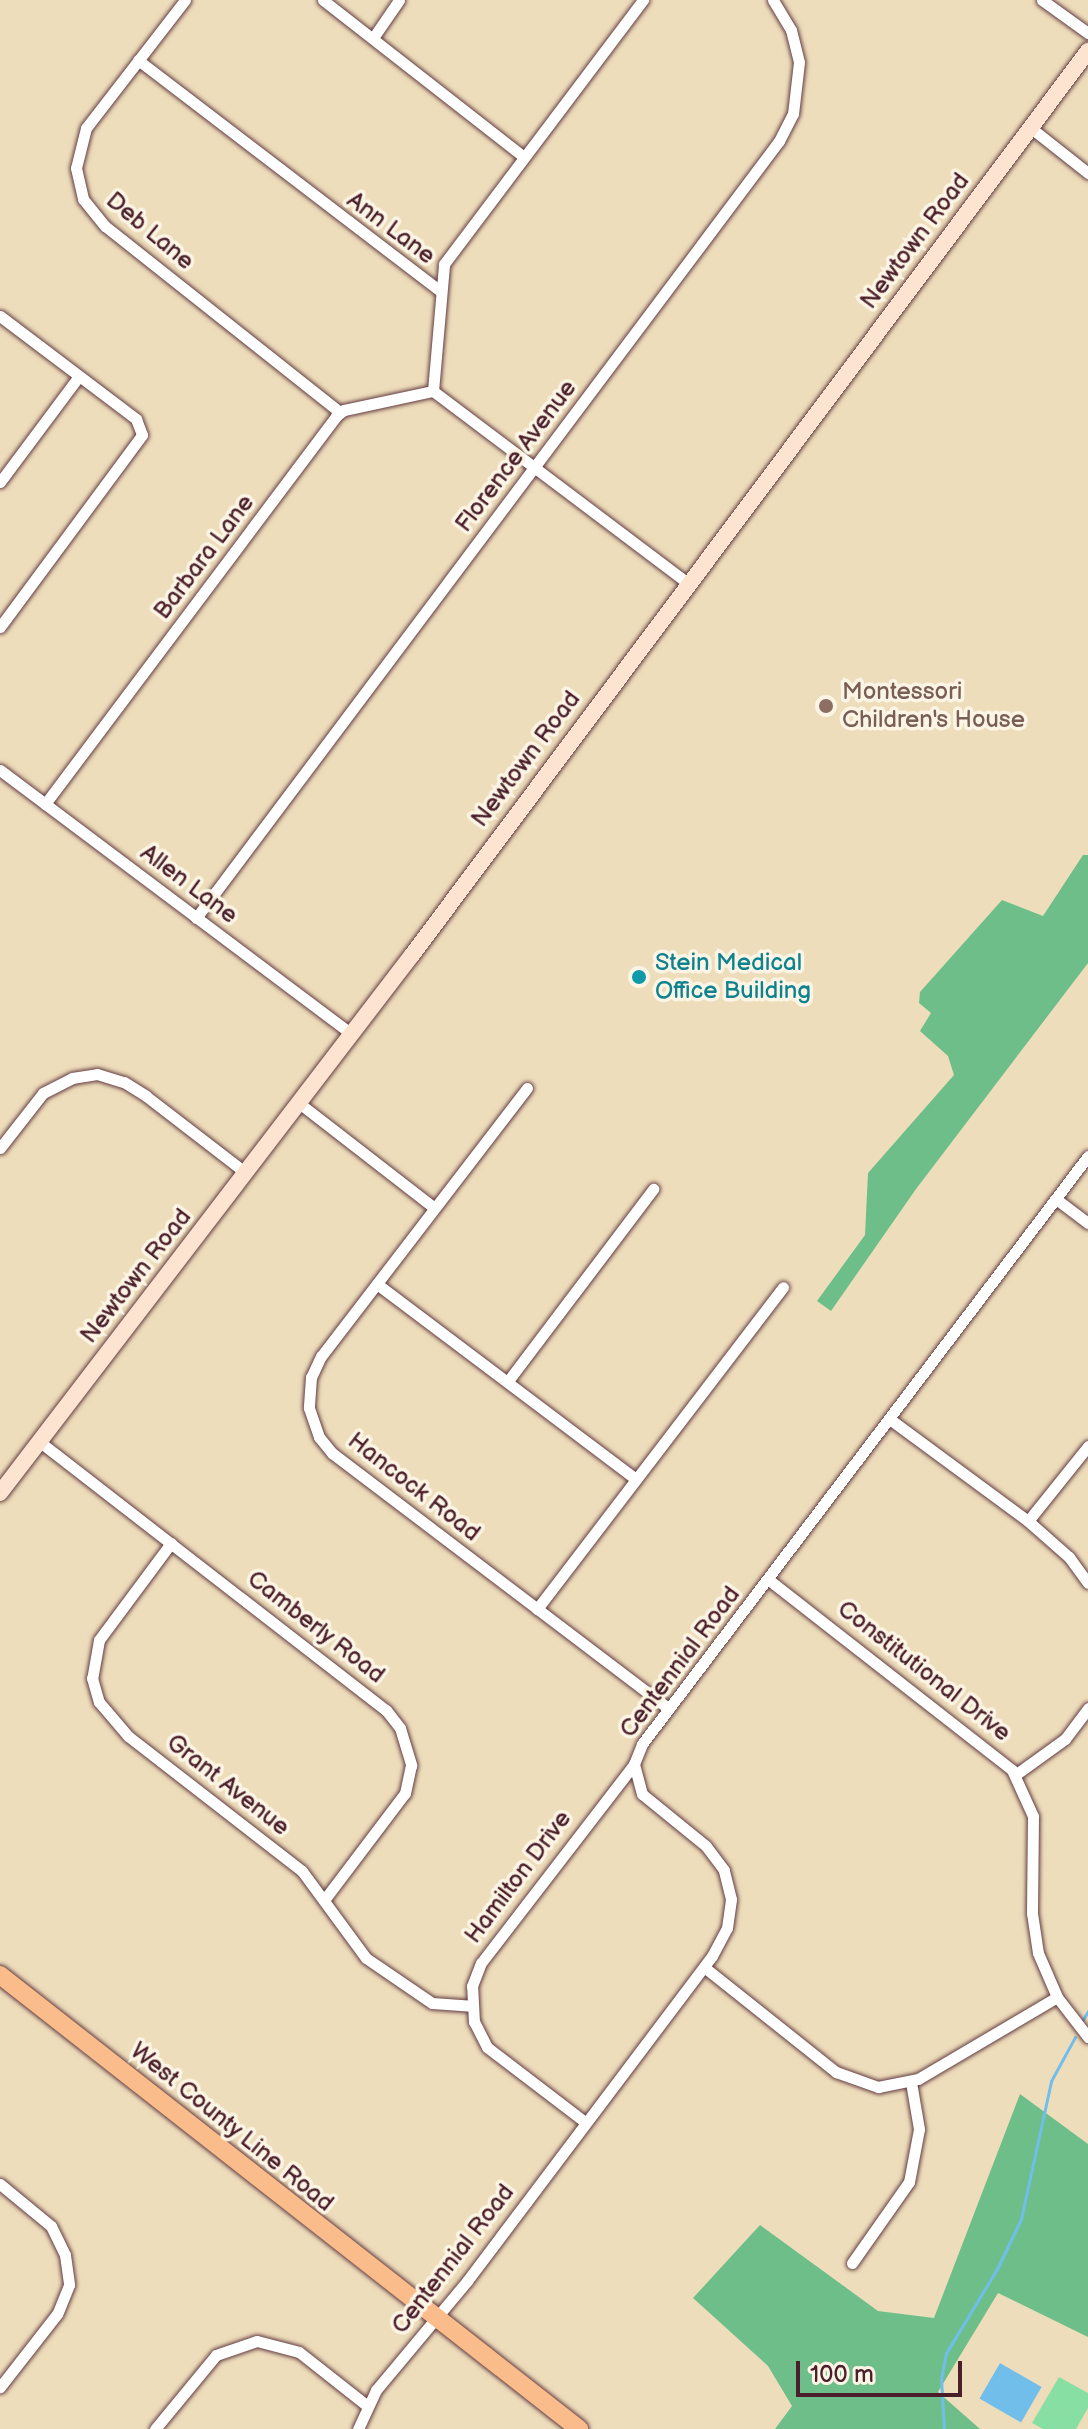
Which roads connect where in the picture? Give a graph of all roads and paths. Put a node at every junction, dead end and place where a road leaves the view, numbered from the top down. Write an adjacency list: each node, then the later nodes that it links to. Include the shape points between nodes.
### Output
1 (185, 0): 10 (street, Deb Lane)
2 (323, 0): 8 (street)
3 (399, 0): 8 (street)
4 (643, 0): 12 (street)
5 (773, 0): 20 (street, Florence Avenue, via 791,30 799,62 786,130)
6 (1042, 0): 7 (street)
7 (1088, 33)
8 (373, 38): 12 (street)
9 (1088, 51): 11 (street, Newtown Road)
10 (138, 60): 14 (street, Ann Lane); 19 (street, Deb Lane, via 80,140 76,168 86,207)
11 (1031, 128): 13 (street); 22 (street, Newtown Road)
12 (524, 157): 14 (street, via 452,250)
13 (1088, 173)
14 (439, 290): 18 (street, Ann Lane)
15 (5, 320): 16 (street); 17 (street)
16 (0, 336)
17 (79, 376): 21 (street); 23 (street, via 142,427 140,441)
18 (433, 391): 19 (street); 20 (street)
19 (340, 412): 25 (street, Barbara Lane)
20 (535, 469): 22 (street); 26 (street, Florence Avenue)
21 (0, 482)
22 (688, 583): 27 (street, Newtown Road)
23 (0, 627)
24 (0, 770): 25 (street, Allen Lane)
25 (45, 804): 26 (street, Allen Lane)
26 (196, 918): 27 (street, Allen Lane)
27 (351, 1034): 29 (street, Newtown Road)
28 (527, 1088): 35 (street, Hancock Road)
29 (299, 1103): 32 (street, Newtown Road); 35 (street)
30 (0, 1148): 32 (street, via 43,1093 72,1078 97,1074 146,1096)
31 (1088, 1156): 34 (street, Centennial Road)
32 (246, 1173): 41 (street, Newtown Road)
33 (653, 1189): 39 (street)
34 (1056, 1199): 36 (street); 40 (street, Centennial Road)
35 (433, 1207): 37 (street, Hancock Road)
36 (1088, 1223)
37 (377, 1284): 39 (street); 49 (street, Hancock Road, via 314,1369 309,1402 319,1437 332,1453)
38 (783, 1287): 43 (street)
39 (508, 1381): 43 (street)
40 (891, 1420): 45 (street); 47 (street, Centennial Road)
41 (40, 1442): 44 (street, Newtown Road); 46 (street, Camberly Road)
42 (1088, 1446): 45 (street)
43 (636, 1479): 49 (street)
44 (0, 1493)
45 (1028, 1521): 48 (street, via 1069,1557)
46 (171, 1543): 54 (street, Grant Avenue, via 99,1640 92,1678 99,1702 115,1725 302,1871); 54 (street, Camberly Road, via 386,1710 400,1728 411,1765 401,1804)
47 (769, 1580): 51 (street, Centennial Road); 53 (street, Constitutional Drive, via 979,1739)
48 (1088, 1583)
49 (537, 1609): 51 (street, Hancock Road)
50 (1088, 1708): 53 (street, via 1065,1739)
51 (669, 1709): 52 (street, Centennial Road)
52 (634, 1764): 55 (street, Centennial Road, via 642,1794 706,1846 729,1884 727,1928); 58 (street, Hamilton Drive, via 481,1963)
53 (1015, 1775): 57 (street, Constitutional Drive, via 1028,1800 1036,1836 1033,1928)
54 (324, 1900): 58 (street, Grant Avenue, via 357,1949 407,1989 432,2003)
55 (704, 1967): 60 (street, via 836,2072 878,2087); 61 (street, Centennial Road)
56 (2, 1980): 64 (main road, West County Line Road)
57 (1057, 1997): 59 (street, Constitutional Drive); 60 (street)
58 (471, 2006): 61 (street, via 487,2047)
59 (1088, 2037)
60 (911, 2082): 63 (street, via 919,2129 909,2182)
61 (585, 2122): 64 (street, Centennial Road)
62 (0, 2184): 65 (street, via 51,2226 68,2271 66,2300)
63 (852, 2263)
64 (434, 2318): 66 (street, Centennial Road); 69 (main road, West County Line Road)
65 (0, 2387)
66 (366, 2405): 67 (street, via 299,2352 257,2341 216,2355); 68 (street, Centennial Road)
67 (155, 2429)
68 (358, 2429)
69 (579, 2429)

